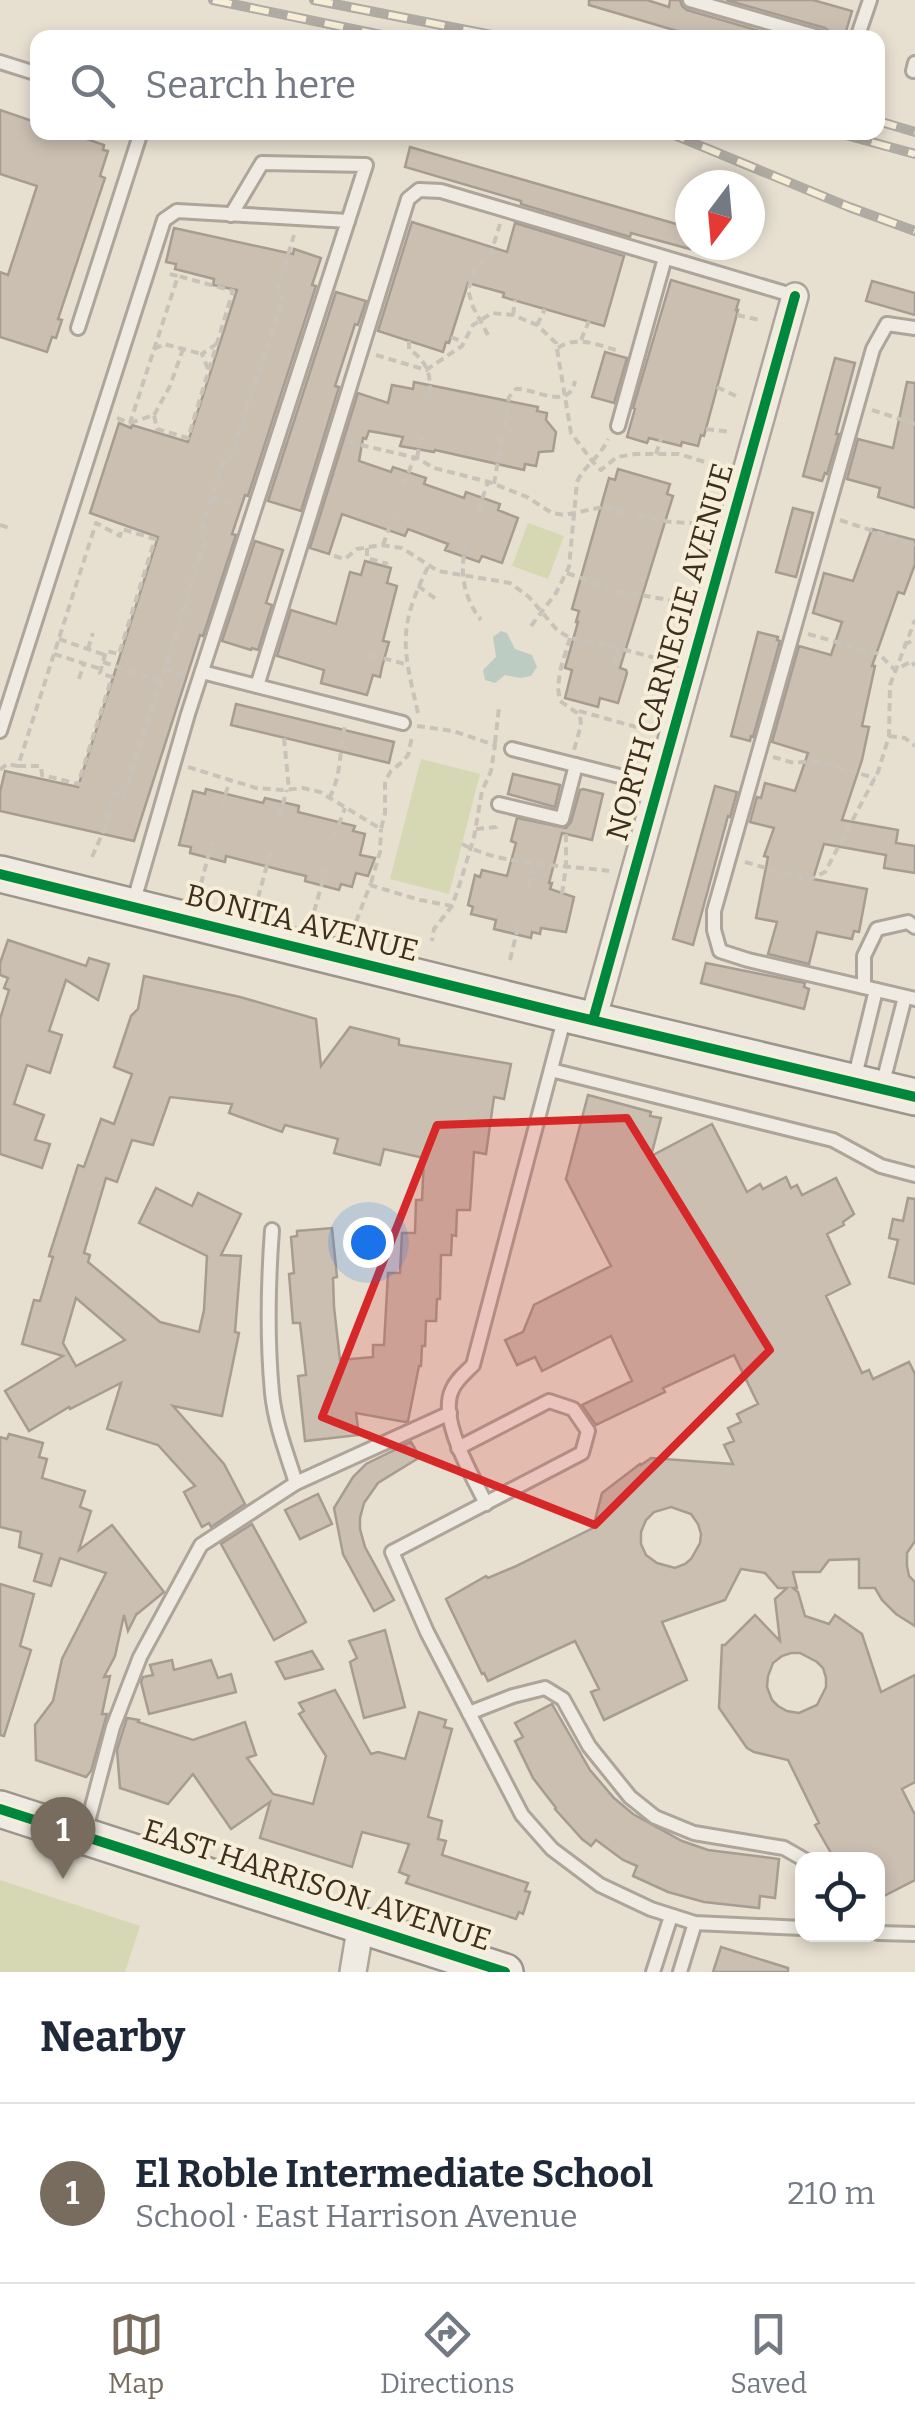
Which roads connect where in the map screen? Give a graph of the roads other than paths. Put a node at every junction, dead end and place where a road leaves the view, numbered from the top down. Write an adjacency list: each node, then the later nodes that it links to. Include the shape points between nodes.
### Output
1 (690, 0): 3 (lane)
2 (870, 0): 4 (lane)
3 (794, 30)
4 (859, 30)
5 (0, 62): 6 (lane)
6 (30, 71)
7 (138, 140): 12 (lane)
8 (231, 215): 9 (lane); 9 (lane, via 262,163 366,164); 18 (lane, via 177,211 164,220)
9 (348, 221): 15 (lane)
10 (665, 258): 11 (lane); 14 (lane); 16 (lane, via 442,191 419,190 408,199)
11 (795, 296): 21 (street, NORTH CARNEGIE AVENUE)
12 (78, 328)
13 (915, 328): 26 (lane, via 888,324 873,349 714,912 720,951)
14 (618, 426)
15 (202, 672): 16 (lane); 24 (lane)
16 (257, 686): 17 (lane)
17 (409, 724)
18 (0, 732)
19 (512, 749): 20 (lane)
20 (574, 764): 21 (lane); 22 (lane, via 562,819)
21 (659, 786): 28 (street, NORTH CARNEGIE AVENUE)
22 (498, 804)
23 (0, 874): 24 (main road, BONITA AVENUE)
24 (132, 907): 28 (main road, BONITA AVENUE)
25 (915, 927): 26 (lane, via 908,922 877,929 864,956)
26 (870, 989): 27 (lane); 30 (lane)
27 (910, 998): 30 (lane)
28 (579, 1017): 29 (lane); 30 (main road, BONITA AVENUE)
29 (552, 1070): 31 (lane, via 833,1140 881,1166); 33 (lane, via 473,1365 453,1385)
30 (883, 1089)
31 (915, 1175)
32 (272, 1230): 35 (lane, via 272,1395)
33 (450, 1413): 34 (lane); 35 (lane)
34 (458, 1448): 36 (lane); 36 (lane, via 550,1402 573,1409 588,1431 582,1453)
35 (296, 1483): 39 (lane, via 202,1545 140,1657 113,1727)
36 (486, 1504): 37 (lane, via 392,1552)
37 (469, 1713): 40 (lane, via 545,1688 564,1698 589,1746 655,1817 694,1833); 41 (lane, via 522,1815 552,1850 600,1885)
38 (0, 1809): 39 (main road, EAST HARRISON AVENUE)
39 (85, 1836): 43 (main road, EAST HARRISON AVENUE)
40 (795, 1854)
41 (671, 1916): 42 (lane); 49 (lane)
42 (695, 1922): 44 (lane); 50 (lane)
43 (361, 1924): 47 (street); 48 (main road, EAST HARRISON AVENUE)
44 (795, 1928)
45 (885, 1932): 46 (lane)
46 (915, 1934)
47 (353, 1972)
48 (505, 1972)
49 (653, 1972)
50 (680, 1972)

